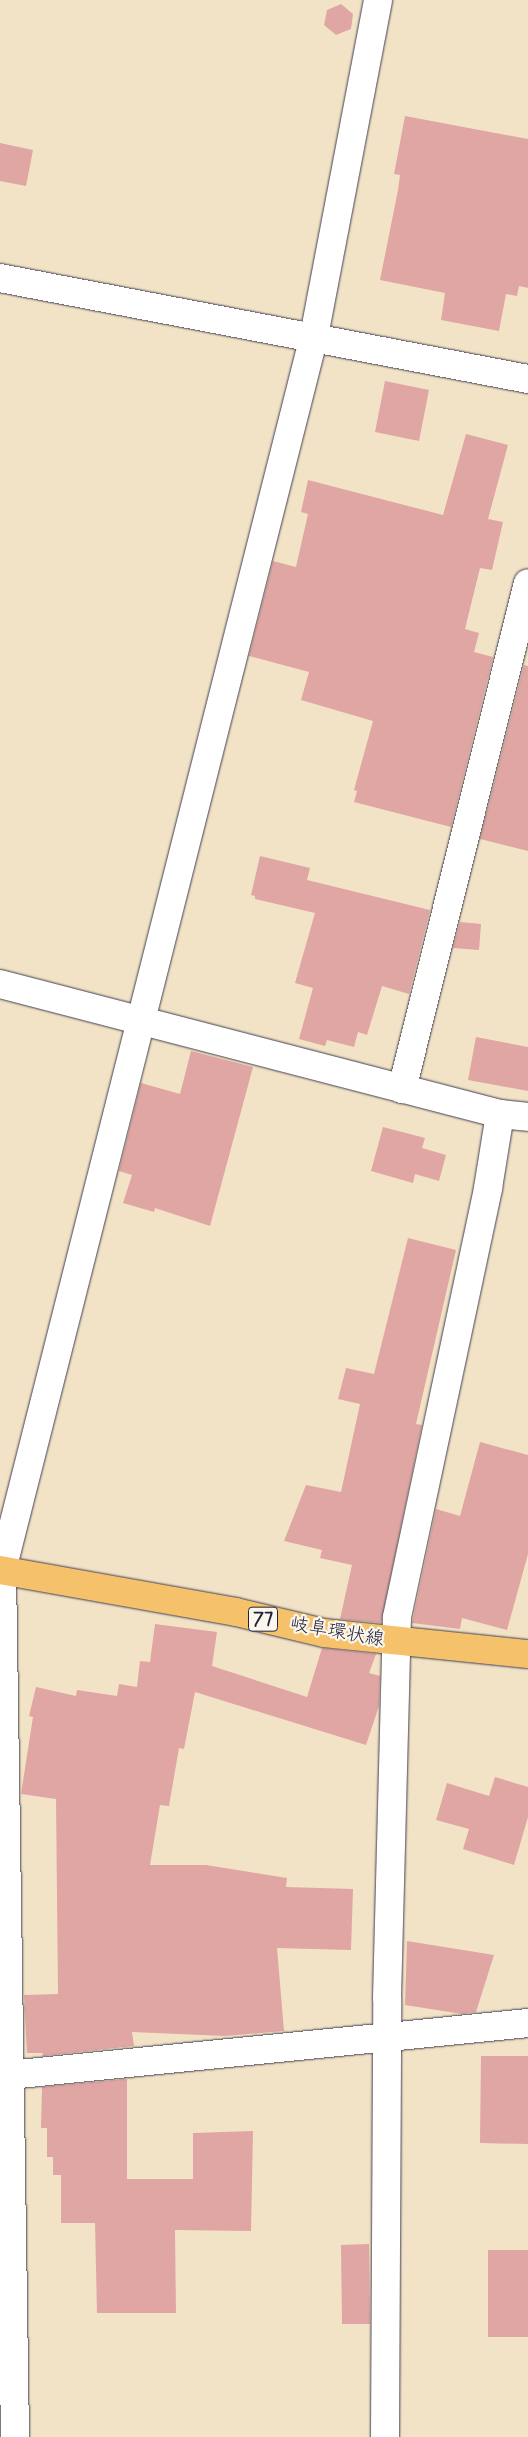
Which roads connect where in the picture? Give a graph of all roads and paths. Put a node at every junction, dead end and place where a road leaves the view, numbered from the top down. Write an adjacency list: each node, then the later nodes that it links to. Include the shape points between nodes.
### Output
1 (378, 0): 3 (street)
2 (0, 278): 3 (street)
3 (314, 336): 4 (street); 7 (street)
4 (528, 379)
5 (528, 583): 8 (street)
6 (0, 984): 7 (street)
7 (141, 1021): 8 (street); 11 (street)
8 (402, 1089): 9 (street)
9 (500, 1114): 10 (street); 12 (street, via 488,1188 397,1617)
10 (528, 1118)
11 (1, 1570): 12 (main road, 岐阜環状線 / 77, via 236,1612 324,1633); 16 (street)
12 (397, 1642): 13 (main road, 岐阜環状線 / 77); 15 (street)
13 (528, 1654)
14 (528, 2023): 15 (street)
15 (387, 2037): 16 (street); 18 (street)
16 (9, 2074): 17 (street)
17 (15, 2437)
18 (385, 2437)

